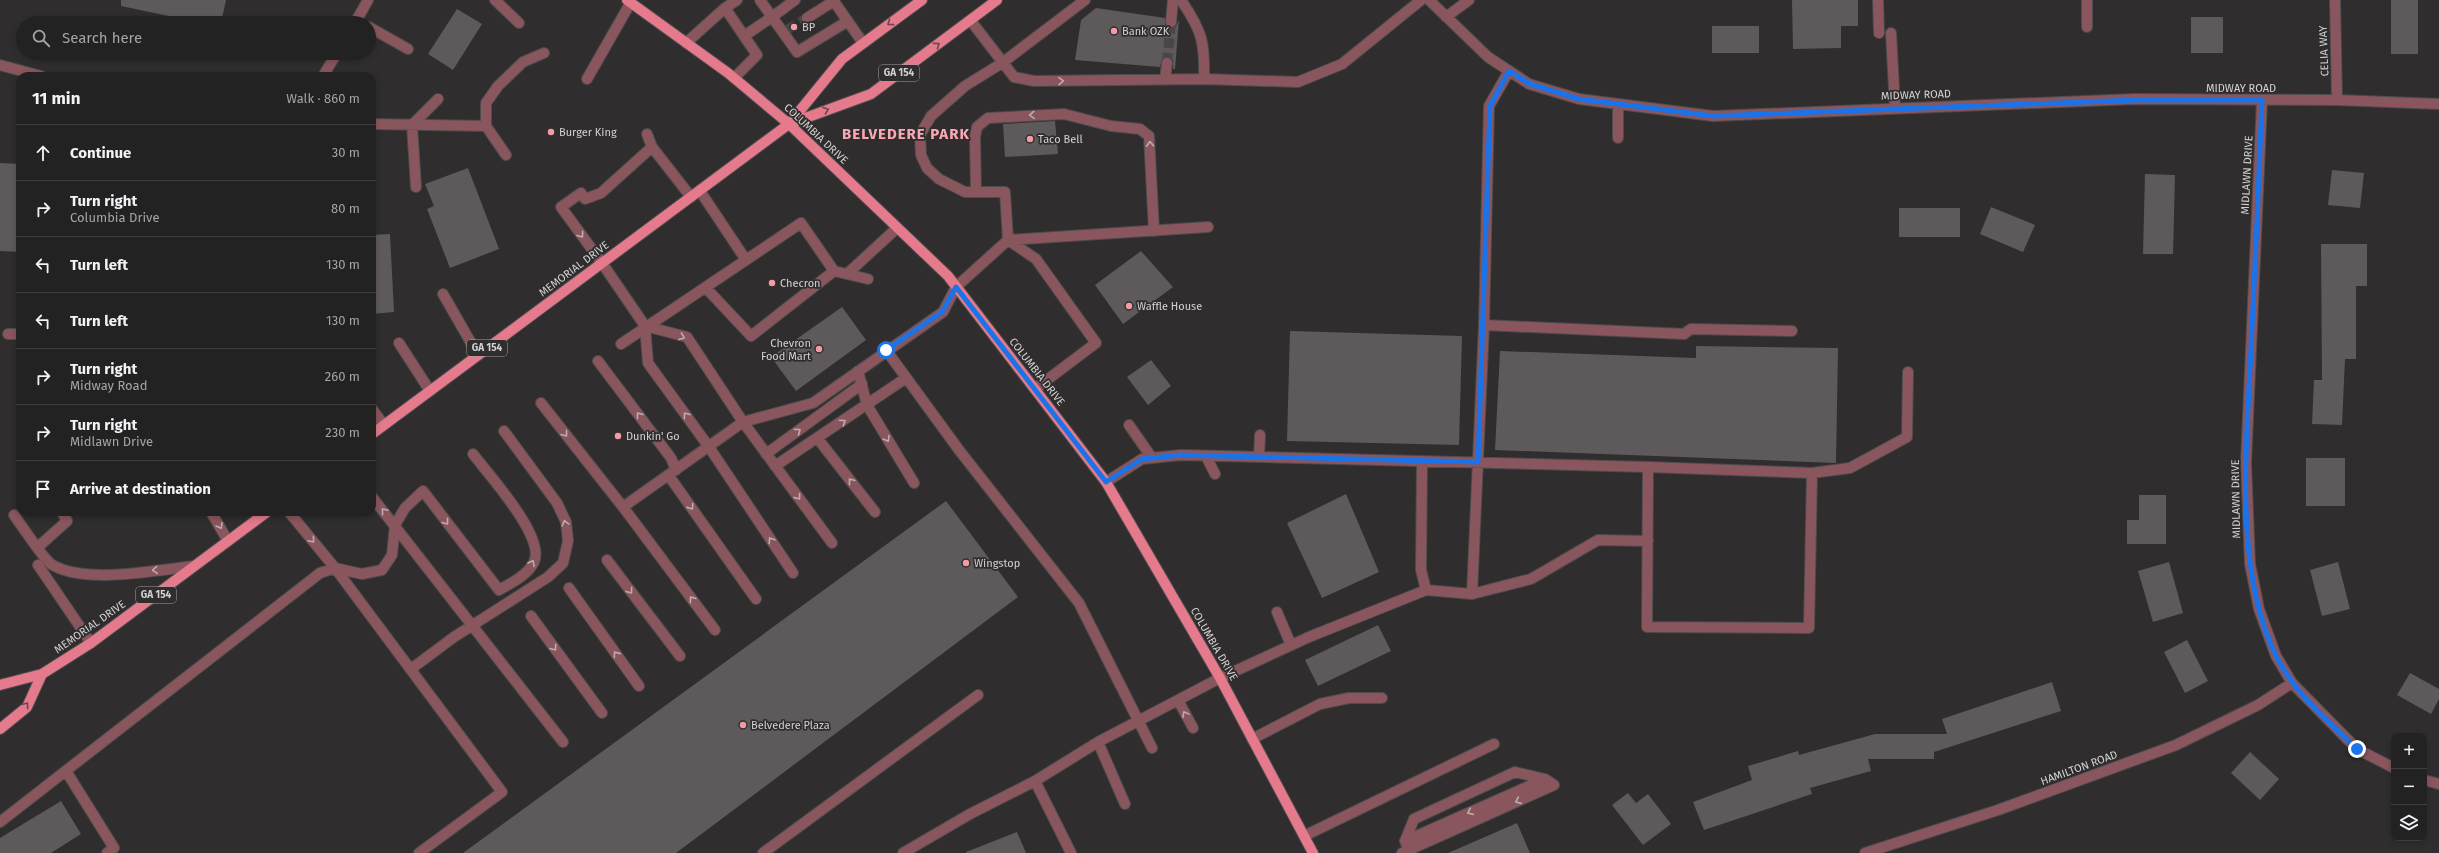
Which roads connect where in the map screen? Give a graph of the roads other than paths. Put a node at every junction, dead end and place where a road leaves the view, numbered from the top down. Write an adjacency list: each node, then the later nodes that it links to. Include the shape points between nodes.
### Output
1 (368, 0): 20 (street)
2 (495, 0): 27 (street)
3 (737, 0): 19 (street)
4 (760, 0): 21 (street)
5 (795, 0): 21 (street)
6 (922, 0): 34 (main road, MEMORIAL DRIVE / GA 154, one-way to 34)
7 (997, 0): 25 (main road, MEMORIAL DRIVE / GA 154)
8 (1085, 0): 38 (street)
9 (1173, 0): 26 (street)
10 (1181, 0): 46 (street, via 1195,20 1205,48)
11 (1421, 0): 46 (street, via 1342,64 1298,82)
12 (1429, 0): 22 (street, MIDWAY ROAD)
13 (1468, 0): 22 (street)
14 (1878, 0): 31 (street)
15 (2087, 0): 28 (street)
16 (2335, 0): 50 (street, CELIA WAY)
17 (629, 1): 33 (main road, COLUMBIA DRIVE); 45 (street)
18 (834, 1): 23 (street); 24 (street)
19 (725, 8): 32 (street); 33 (street)
20 (361, 16)
21 (772, 17): 24 (street, via 785,31 798,52); 32 (street)
22 (1446, 17): 41 (street, MIDWAY ROAD, via 1488,57)
23 (807, 18)
24 (848, 21): 34 (street)
25 (971, 21): 38 (street); 55 (main road, MEMORIAL DRIVE / GA 154, one-way to 25, via 871,94)
26 (1171, 22)
27 (519, 23)
28 (2087, 27)
29 (376, 31): 35 (street)
30 (1890, 33): 53 (street)
31 (1879, 34)
32 (744, 36): 44 (street, via 758,55)
33 (686, 43): 44 (main road, COLUMBIA DRIVE)
34 (863, 43): 55 (main road, MEMORIAL DRIVE / GA 154, via 842,59)
35 (408, 49)
36 (544, 53): 57 (street, via 523,62 498,86 486,103)
37 (333, 60): 43 (street)
38 (1002, 62): 47 (street, one-way to 47, via 1014,77 1034,81); 64 (street, via 965,86 931,116 920,135 921,155 927,168 939,179 965,192)
39 (1166, 63): 47 (street)
40 (0, 65): 42 (street)
41 (1509, 71): 51 (street, MIDWAY ROAD, via 1530,84 1572,97); 78 (street, via 1490,106)
42 (26, 72)
43 (325, 72)
44 (734, 78): 55 (main road, COLUMBIA DRIVE)
45 (587, 79)
46 (1204, 79): 47 (street)
47 (1165, 80)
48 (438, 98): 56 (street)
49 (2262, 100): 50 (street, MIDWAY ROAD); 53 (street, MIDWAY ROAD, via 2135,100); 153 (street, MIDLAWN DRIVE, via 2246,463 2250,564 2259,609 2276,656)
50 (2337, 100): 52 (street, MIDWAY ROAD)
51 (1618, 104): 53 (street, MIDWAY ROAD, via 1713,116); 59 (street)
52 (2439, 104)
53 (1895, 108)
54 (376, 124): 56 (street)
55 (790, 124): 63 (main road, MEMORIAL DRIVE / GA 154); 67 (main road, COLUMBIA DRIVE)
56 (412, 125): 57 (street); 62 (street)
57 (486, 126): 61 (street)
58 (647, 134): 60 (street)
59 (1618, 138)
60 (652, 147): 65 (street); 71 (street, one-way to 71, via 600,193 585,199 581,193 561,207)
61 (506, 155)
62 (416, 187)
63 (700, 191): 65 (main road, MEMORIAL DRIVE / GA 154); 70 (street)
64 (976, 192): 68 (street, one-way to 64, via 1149,136 1140,129 1111,126 1064,114 988,118 977,127 974,137); 69 (street, via 1005,192)
65 (691, 197): 71 (main road, MEMORIAL DRIVE / GA 154)
66 (1208, 227): 68 (street)
67 (897, 228): 73 (street); 75 (main road, COLUMBIA DRIVE)
68 (1154, 231): 69 (street)
69 (1008, 240): 75 (street); 92 (street, via 1036,259 1096,343)
70 (746, 260): 72 (street, via 801,223); 76 (street)
71 (602, 263): 79 (street); 86 (main road, MEMORIAL DRIVE / GA 154)
72 (834, 270): 73 (street); 76 (street, via 751,336)
73 (847, 274): 74 (street)
74 (868, 279)
75 (956, 287): 85 (street, via 942,312); 92 (main road, COLUMBIA DRIVE)
76 (706, 288): 79 (street)
77 (443, 294): 86 (street)
78 (1484, 325): 80 (street, via 1684,334 1691,329); 111 (street)
79 (645, 326): 84 (street); 97 (street, one-way to 97, via 687,337); 104 (street, one-way to 79, via 648,363)
80 (1792, 331)
81 (8, 334): 82 (street)
82 (16, 334)
83 (400, 343): 93 (street)
84 (621, 344)
85 (886, 350): 88 (street); 90 (street)
86 (478, 355): 93 (main road, MEMORIAL DRIVE / GA 154)
87 (598, 361): 114 (street, one-way to 87, via 671,458)
88 (858, 371): 91 (street); 97 (street, via 813,403)
89 (1908, 372): 115 (street, via 1907,437 1850,468)
90 (906, 378): 95 (street); 160 (street, via 1079,603)
91 (862, 384): 95 (street); 106 (street, one-way to 91)
92 (1035, 389): 118 (main road, COLUMBIA DRIVE)
93 (430, 391): 98 (main road, MEMORIAL DRIVE / GA 154)
94 (541, 403): 120 (street, one-way to 120)
95 (867, 405): 103 (street, one-way to 95); 117 (street, one-way to 117)
96 (376, 414): 98 (street)
97 (743, 422): 104 (street); 106 (street)
98 (384, 425): 100 (main road, MEMORIAL DRIVE / GA 154)
99 (1129, 425): 109 (street)
100 (376, 431)
101 (504, 431): 142 (street, one-way to 101, via 548,577 563,563 568,541 566,522 557,503)
102 (1260, 435): 108 (street)
103 (818, 439): 112 (street); 121 (street, one-way to 103)
104 (709, 446): 114 (street); 136 (street, one-way to 104)
105 (473, 454): 138 (street, one-way to 105, via 526,573 537,554 526,524)
106 (766, 454): 112 (street)
107 (1206, 456): 108 (street); 109 (street); 116 (street)
108 (1259, 457): 110 (street)
109 (1152, 458): 118 (street, via 1142,459)
110 (1422, 462): 111 (street); 139 (street, via 1421,570)
111 (1478, 462): 113 (street); 140 (street)
112 (775, 466): 130 (street, one-way to 130)
113 (1648, 467): 115 (street); 129 (street)
114 (673, 473): 120 (street); 141 (street, one-way to 141)
115 (1812, 473): 129 (street, via 1809,628 1647,628)
116 (1215, 474)
117 (914, 482)
118 (1106, 482): 152 (main road, COLUMBIA DRIVE)
119 (376, 502): 127 (street, one-way to 119)
120 (623, 507): 146 (street, one-way to 120)
121 (875, 512)
122 (14, 515): 131 (street)
123 (64, 516): 131 (street, via 67,521)
124 (213, 516): 128 (street, one-way to 128)
125 (262, 516): 128 (main road, MEMORIAL DRIVE / GA 154)
126 (292, 516): 135 (street, one-way to 135)
127 (395, 525): 135 (street, via 392,555 382,570 362,574); 138 (street, one-way to 138, via 405,508 423,491); 145 (street)
128 (228, 541): 134 (main road, MEMORIAL DRIVE / GA 154)
129 (1648, 541): 140 (street, via 1598,540 1531,579)
130 (832, 543)
131 (38, 547): 134 (street, one-way to 131, via 104,575 78,574 51,563)
132 (607, 560): 149 (street, one-way to 149)
133 (38, 565): 147 (street)
134 (194, 566): 147 (main road, MEMORIAL DRIVE / GA 154)
135 (335, 568): 150 (street); 169 (street, via 320,573)
136 (792, 573)
137 (569, 588): 155 (street, one-way to 137)
138 (499, 590): 142 (street)
139 (1426, 590): 140 (street); 148 (street)
140 (1472, 594)
141 (756, 599)
142 (507, 602): 145 (street)
143 (1277, 612): 148 (street)
144 (531, 616): 159 (street, one-way to 159)
145 (472, 625): 150 (street); 164 (street)
146 (715, 630)
147 (91, 643): 151 (main road, MEMORIAL DRIVE / GA 154)
148 (1291, 645): 152 (street)
149 (680, 656)
150 (410, 669): 178 (street, via 502,792)
151 (42, 674): 154 (main road, MEMORIAL DRIVE / GA 154); 162 (main road, one-way to 151, via 27,707)
152 (1220, 678): 158 (street); 163 (main road, COLUMBIA DRIVE)
153 (2292, 683): 168 (street, MIDLAWN DRIVE, via 2357,749); 183 (street, HAMILTON ROAD, via 2258,705 2176,745 1998,810)
154 (0, 684)
155 (639, 686)
156 (978, 695): 179 (street)
157 (1382, 698): 163 (street, via 1349,698 1320,704)
158 (1178, 700): 160 (street); 161 (street, one-way to 158)
159 (602, 713)
160 (1139, 721): 165 (street); 167 (street)
161 (1193, 728)
162 (0, 729)
163 (1252, 739): 175 (main road, COLUMBIA DRIVE)
164 (563, 742)
165 (1098, 742): 170 (street); 173 (street)
166 (1494, 744): 175 (street)
167 (1152, 748)
168 (2391, 766)
169 (66, 771): 174 (street); 177 (street, via 114,848)
170 (1035, 781): 180 (street, via 970,814); 181 (street)
171 (2427, 781): 172 (street)
172 (2439, 784)
173 (1125, 804)
174 (0, 822)
175 (1304, 836): 182 (main road, COLUMBIA DRIVE)
176 (1405, 848): 176 (street, one-way to 176, via 1414,819 1515,772 1549,782)
177 (107, 853)
178 (419, 853)
179 (763, 853)
180 (903, 853)
181 (1070, 853)
182 (1313, 853)
183 (1865, 853)

